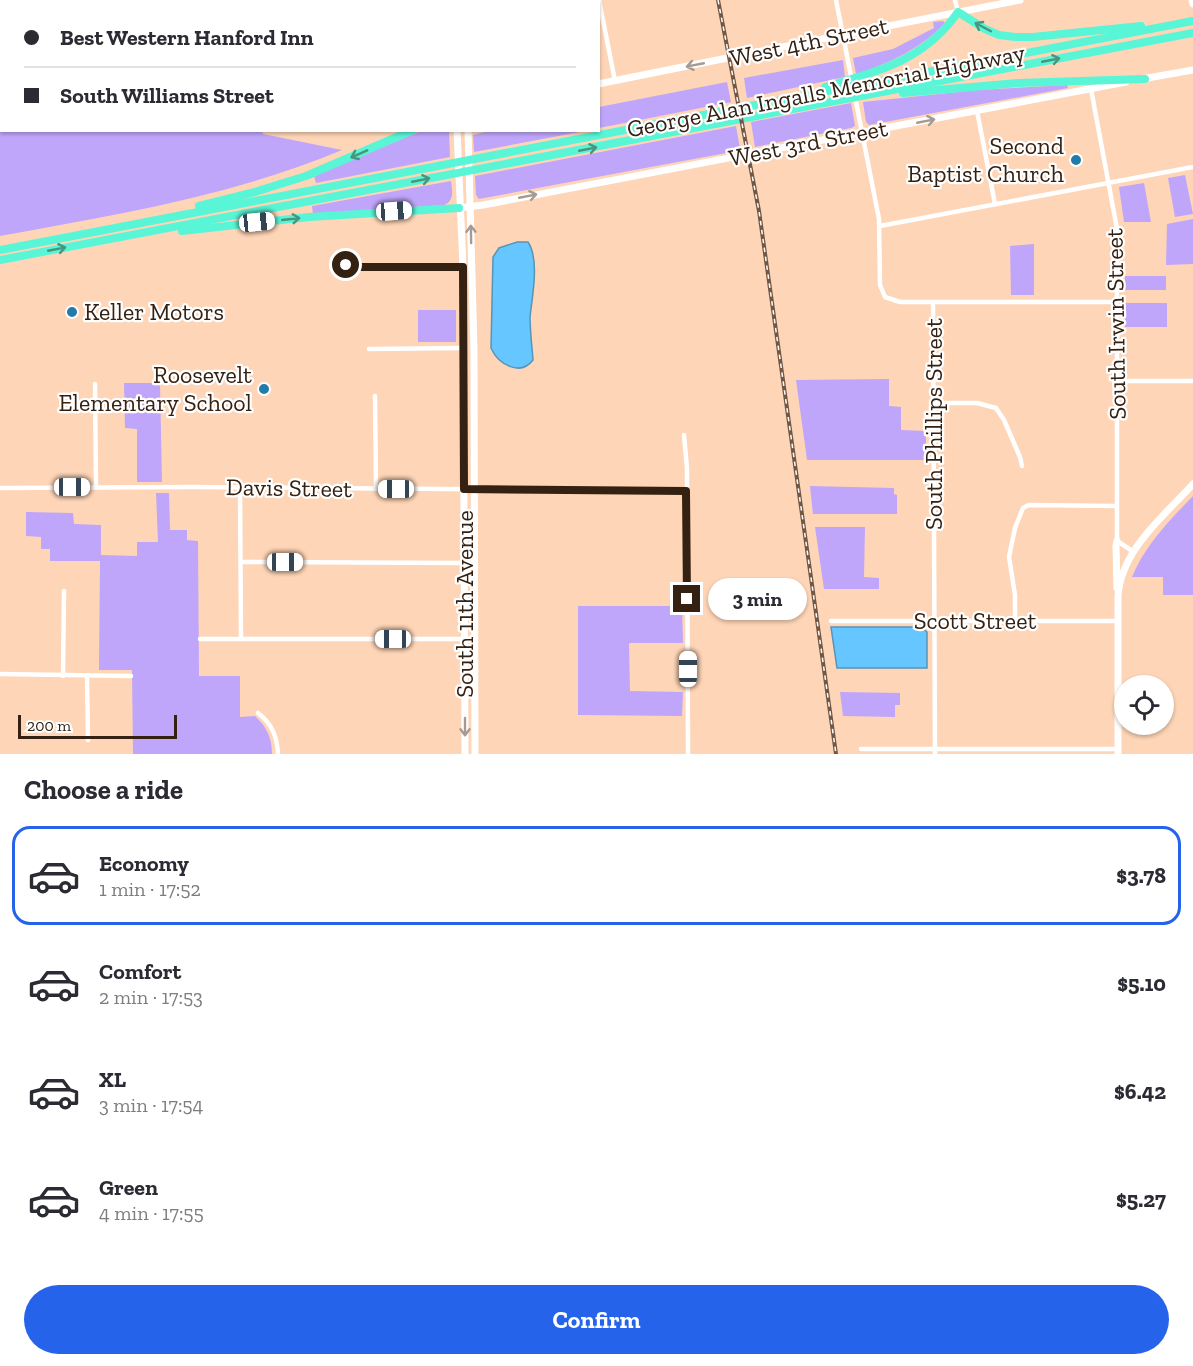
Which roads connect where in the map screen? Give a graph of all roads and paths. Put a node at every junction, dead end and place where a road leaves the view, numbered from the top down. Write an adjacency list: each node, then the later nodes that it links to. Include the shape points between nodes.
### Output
1 (836, 0): 8 (street, South Phillips Street)
2 (955, 0): 5 (street)
3 (1020, 0): 5 (main road, West 4th Street)
4 (600, 5): 13 (street)
5 (958, 12): 7 (highway, one-way to 5, via 1018,38 990,31); 8 (main road, West 4th Street); 12 (highway, via 944,31 918,52)
6 (1193, 21): 7 (highway, George Alan Ingalls Memorial Highway)
7 (1175, 25): 12 (highway, George Alan Ingalls Memorial Highway)
8 (843, 33): 13 (main road, West 4th Street, one-way to 13); 21 (street, South Phillips Street)
9 (1193, 33): 16 (highway, George Alan Ingalls Memorial Highway, one-way to 9)
10 (1193, 70): 11 (main road, West 3rd Street)
11 (1145, 79): 15 (main road, West 3rd Street); 16 (highway, via 1018,83)
12 (865, 80): 27 (highway, George Alan Ingalls Memorial Highway)
13 (615, 81): 14 (main road, West 4th Street)
14 (600, 84)
15 (1091, 89): 17 (main road, West 3rd Street); 23 (street, South Irwin Street)
16 (868, 95): 29 (highway, George Alan Ingalls Memorial Highway, one-way to 16)
17 (977, 111): 21 (main road, West 3rd Street, one-way to 17); 24 (street)
18 (409, 132): 27 (highway, one-way to 27, via 284,184)
19 (457, 132): 26 (main road, South 11th Avenue)
20 (468, 132): 25 (main road, South 11th Avenue)
21 (862, 133): 25 (main road, West 3rd Street, one-way to 21); 28 (street, South Phillips Street)
22 (1193, 167): 23 (street)
23 (1109, 182): 24 (street); 36 (street, South Irwin Street, via 1117,229)
24 (995, 204): 28 (street)
25 (471, 206): 26 (main road, West 3rd Street); 34 (main road, South 11th Avenue, one-way to 25)
26 (459, 208): 29 (highway, one-way to 26, via 338,215); 33 (main road, South 11th Avenue)
27 (124, 225): 30 (highway, George Alan Ingalls Memorial Highway)
28 (879, 226): 35 (street, South Phillips Street, via 883,295 892,301)
29 (128, 236): 31 (highway, George Alan Ingalls Memorial Highway, one-way to 29)
30 (0, 250)
31 (0, 260)
32 (338, 260): 33 (street, via 353,267)
33 (463, 267): 34 (street); 37 (main road, South 11th Avenue)
34 (472, 267): 52 (main road, South 11th Avenue)
35 (933, 302): 36 (street); 43 (street, South Phillips Street)
36 (1117, 302): 39 (street, South Irwin Street)
37 (463, 348): 38 (street); 51 (main road, South 11th Avenue)
38 (369, 349)
39 (1118, 381): 40 (street); 54 (street, South Irwin Street)
40 (1193, 381)
41 (95, 384): 47 (street)
42 (375, 396): 50 (street)
43 (934, 403): 45 (street, via 977,403 996,408); 62 (street, South Phillips Street)
44 (684, 435): 53 (street)
45 (1022, 466)
46 (1193, 484): 56 (main road)
47 (96, 487): 48 (street, Davis Street); 49 (street, Davis Street)
48 (240, 487): 50 (street, Davis Street); 57 (street)
49 (0, 488)
50 (376, 489): 51 (street, Davis Street)
51 (464, 489): 52 (street, Davis Street); 58 (main road, South 11th Avenue)
52 (475, 489): 53 (street, Davis Street); 68 (main road, South 11th Avenue)
53 (686, 491): 81 (street)
54 (1117, 506): 55 (street, South Irwin Street); 63 (street, via 1023,508 1009,557)
55 (1117, 541): 56 (street); 60 (main road)
56 (1134, 552): 60 (main road)
57 (241, 562): 58 (street); 66 (street)
58 (465, 563): 67 (main road, South 11th Avenue)
59 (64, 591): 70 (street)
60 (1118, 596): 64 (main road)
61 (831, 621): 62 (street, Scott Street)
62 (933, 621): 63 (street, Scott Street); 77 (street, South Phillips Street)
63 (1015, 621): 64 (street, Scott Street)
64 (1118, 621): 76 (main road)
65 (200, 639): 66 (street)
66 (241, 639): 67 (street)
67 (466, 639): 68 (street); 79 (main road, South 11th Avenue, one-way to 79)
68 (475, 639): 80 (main road, South 11th Avenue)
69 (0, 674): 70 (street)
70 (63, 676): 71 (street)
71 (87, 676): 72 (street); 74 (street)
72 (131, 676)
73 (258, 713): 78 (street, via 269,721 276,735)
74 (88, 740)
75 (861, 750): 77 (street)
76 (1119, 751): 77 (street)
77 (935, 752)
78 (278, 754)
79 (465, 754)
80 (475, 754)
81 (688, 754)

